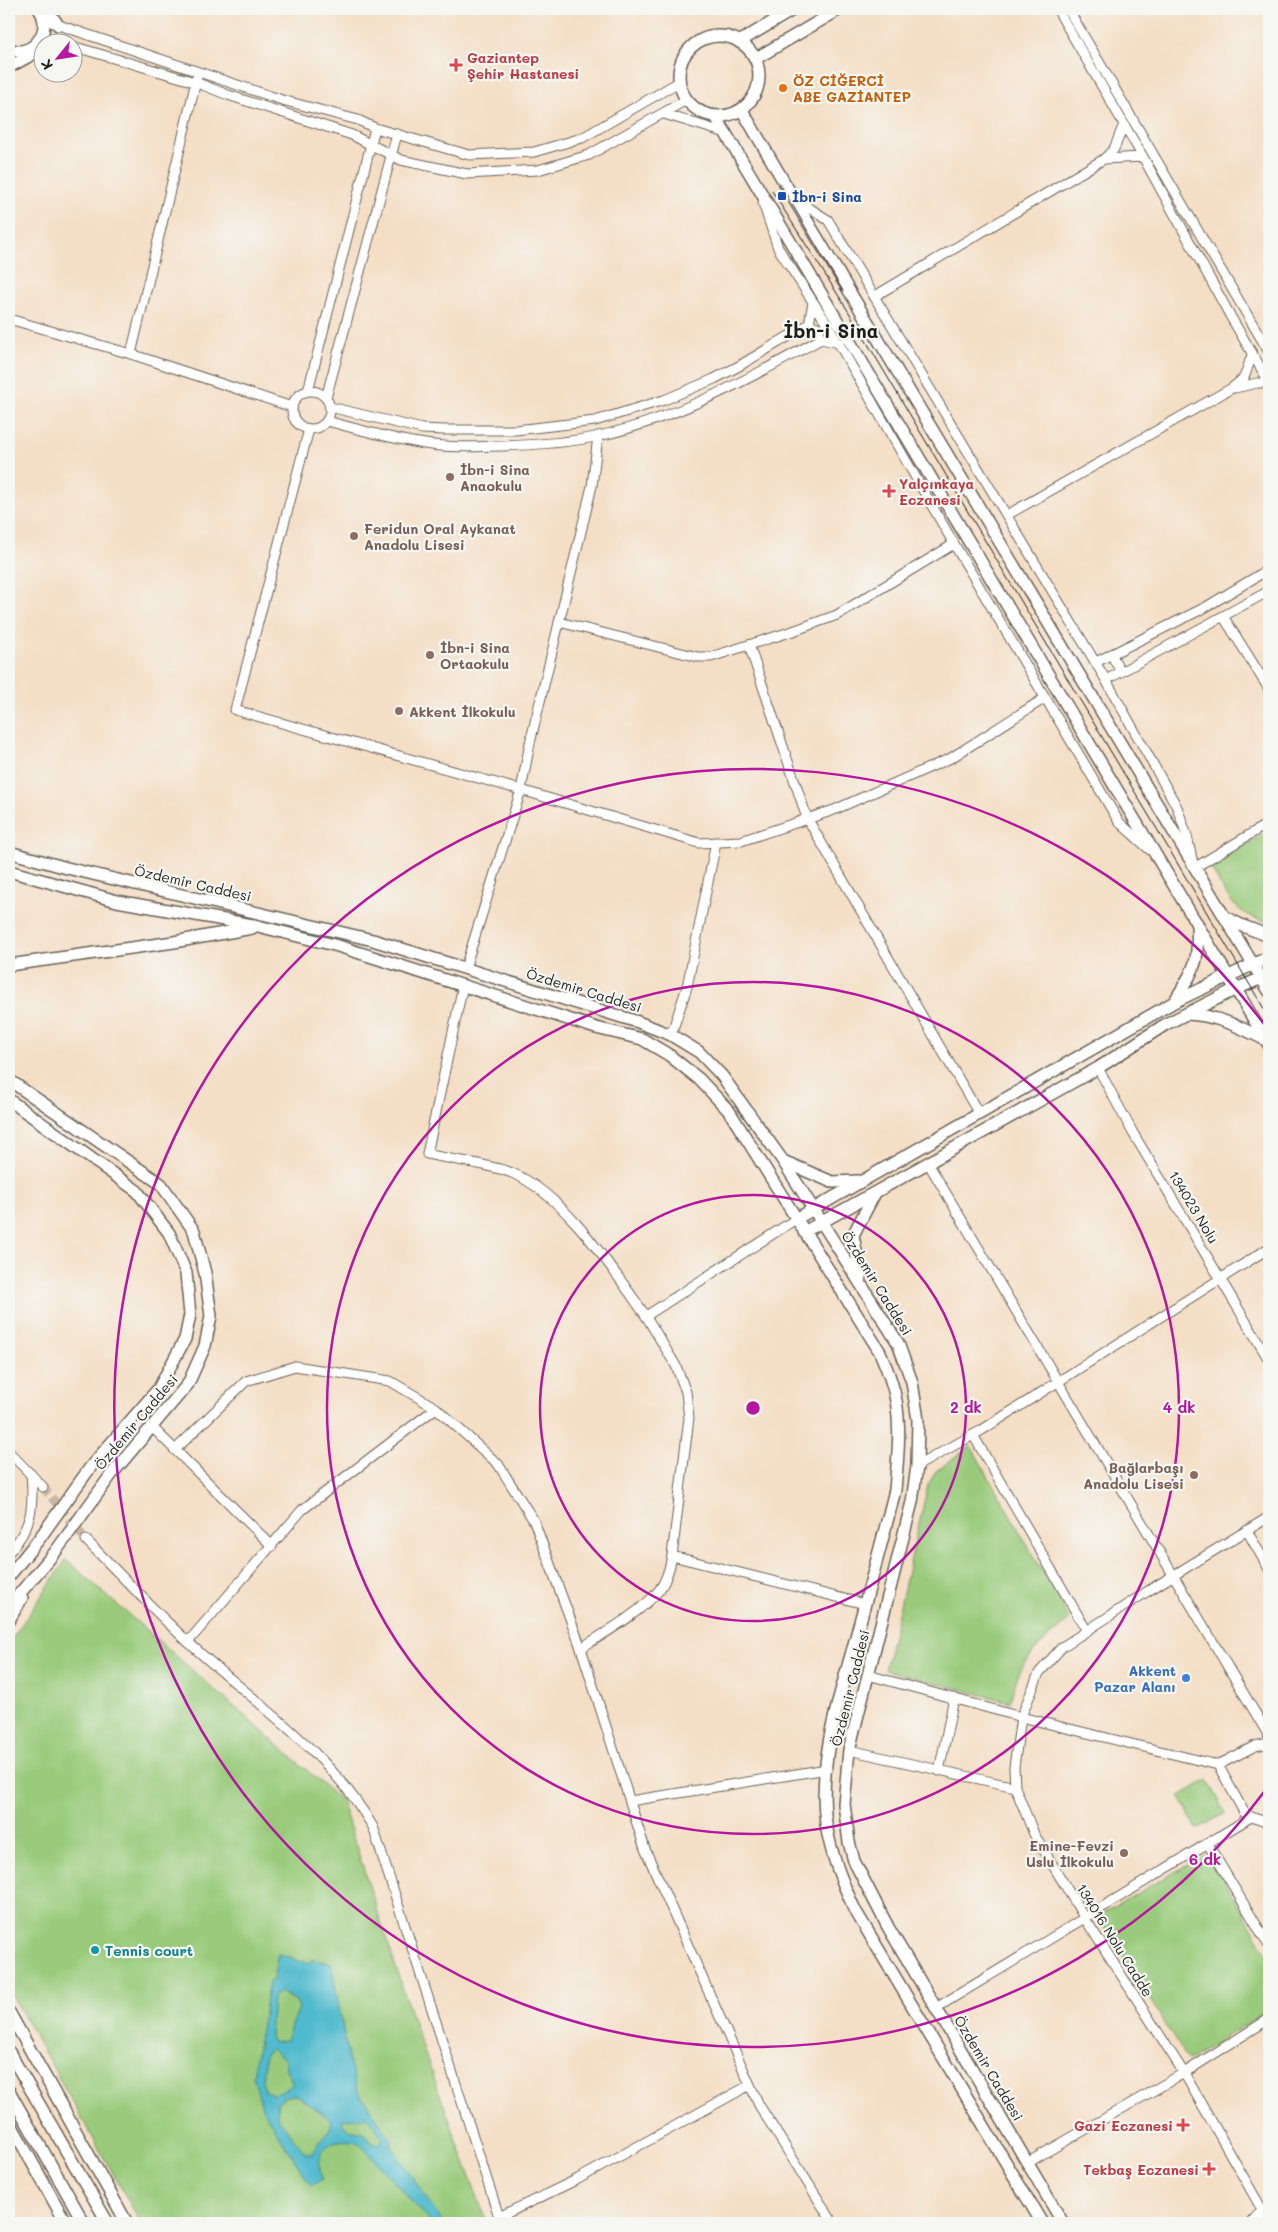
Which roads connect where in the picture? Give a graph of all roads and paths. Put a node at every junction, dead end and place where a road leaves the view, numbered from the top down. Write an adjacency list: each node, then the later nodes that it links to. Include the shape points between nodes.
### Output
1 (39, 9): 6 (main road)
2 (840, 9): 14 (main road)
3 (1057, 9): 23 (street)
4 (1068, 9): 39 (street)
5 (790, 10): 9 (main road)
6 (46, 14): 7 (main road); 8 (main road)
7 (58, 25): 16 (street)
8 (43, 32)
9 (739, 42): 14 (main road); 18 (main road, via 725,36 699,41 682,60)
10 (32, 46): 12 (main road)
11 (82, 49): 17 (street)
12 (11, 50): 15 (main road)
13 (32, 54): 15 (main road)
14 (755, 59): 20 (main road, via 760,74 758,88)
15 (9, 67)
16 (199, 71): 17 (street); 24 (street)
17 (195, 82): 27 (street, via 352,135); 40 (street)
18 (679, 82): 19 (main road); 26 (street, via 582,138 534,152 468,155)
19 (686, 100): 21 (street); 22 (main road, via 704,114)
20 (742, 110): 22 (main road); 32 (main road)
21 (664, 114): 25 (street); 28 (street, via 589,155 538,170 467,174)
22 (716, 117): 25 (main road)
23 (1124, 124): 29 (street); 30 (street, via 1114,149)
24 (375, 128): 26 (street); 27 (street)
25 (726, 133): 31 (main road)
26 (397, 134): 28 (street)
27 (370, 146): 28 (street); 44 (street)
28 (390, 155): 45 (street)
29 (1143, 156): 30 (street); 41 (street)
30 (1104, 159): 33 (street)
31 (758, 186): 34 (street, via 778,248); 69 (main road)
32 (794, 199): 33 (street, via 828,220); 70 (main road)
33 (875, 296): 51 (street)
34 (813, 302): 36 (street); 38 (street)
35 (9, 319): 40 (street)
36 (809, 324): 37 (street, via 818,328); 47 (street, via 714,378 656,402 595,421 516,430 444,430)
37 (821, 339): 38 (street); 50 (street, via 696,404)
38 (839, 343): 52 (street)
39 (1269, 352)
40 (131, 354): 46 (street)
41 (1252, 356): 42 (street); 43 (street, via 1244,378)
42 (1269, 383): 43 (street)
43 (1232, 388): 51 (street)
44 (308, 391): 45 (street, via 318,392); 46 (street, via 299,394)
45 (326, 398): 47 (street)
46 (292, 407): 49 (street, via 296,422)
47 (330, 407): 48 (street)
48 (326, 421): 49 (street); 50 (street, via 419,444 517,445)
49 (309, 429): 64 (street, via 235,710)
50 (598, 436): 56 (street, via 592,486)
51 (1007, 515): 59 (street)
52 (954, 544): 57 (street, via 837,615); 63 (street)
53 (1269, 569): 58 (street, via 1206,607)
54 (1269, 591): 55 (street)
55 (1224, 616): 60 (street); 62 (street)
56 (559, 622): 57 (street, via 698,657 711,657); 64 (street)
57 (749, 645): 65 (street)
58 (1111, 654): 59 (street); 60 (street)
59 (1096, 662): 61 (street)
60 (1121, 672): 61 (street)
61 (1106, 680): 70 (street, via 1176,806)
62 (1269, 689)
63 (1045, 698): 65 (street, via 951,758 834,810); 69 (street, via 1119,822)
64 (521, 790): 67 (street, via 699,843); 79 (street)
65 (807, 818): 67 (street, via 741,841); 92 (street)
66 (1269, 824): 70 (street)
67 (716, 842): 87 (street, via 688,987)
68 (9, 852): 79 (main road, Özdemir Caddesi, via 373,940)
69 (1160, 859): 73 (main road)
70 (1194, 868): 72 (main road)
71 (9, 871): 74 (main road, Özdemir Caddesi, via 118,901)
72 (1224, 917): 75 (main road); 77 (main road)
73 (1197, 922): 80 (main road); 85 (main road, via 1195,968)
74 (258, 926): 78 (main road, via 174,942); 82 (main road, Özdemir Caddesi, via 345,948)
75 (1269, 936)
76 (1269, 957): 77 (main road)
77 (1253, 964): 80 (main road); 81 (main road)
78 (9, 965)
79 (465, 968): 87 (main road, Özdemir Caddesi)
80 (1228, 975): 83 (main road); 85 (main road)
81 (1265, 977): 83 (main road); 84 (main road)
82 (463, 985): 98 (main road, Özdemir Caddesi, via 596,1028 642,1039 669,1055 699,1079 729,1111); 104 (street, via 427,1154 512,1173 538,1189 566,1211)
83 (1236, 989): 86 (main road); 88 (main road)
84 (1269, 991)
85 (1174, 1002): 92 (main road)
86 (1185, 1014): 88 (main road, via 1220,1020); 89 (main road)
87 (672, 1035): 93 (main road, Özdemir Caddesi, via 699,1052 722,1076)
88 (1268, 1043)
89 (1098, 1068): 94 (main road); 102 (street, 134023 Nolu, via 1133,1133)
90 (9, 1080): 108 (main road, Özdemir Caddesi, via 161,1184 194,1231 205,1273 211,1316 205,1346 188,1384)
91 (9, 1100): 122 (main road, Özdemir Caddesi, via 137,1191 169,1233 186,1273 190,1316 185,1339 159,1388 92,1465)
92 (978, 1114): 95 (main road)
93 (783, 1161): 95 (main road, via 832,1182); 97 (main road, Özdemir Caddesi)
94 (928, 1163): 96 (main road); 106 (street)
95 (860, 1181): 97 (main road)
96 (875, 1193): 99 (main road); 103 (main road, via 853,1235)
97 (813, 1209): 98 (main road); 99 (main road, Özdemir Caddesi)
98 (796, 1219): 100 (main road, Özdemir Caddesi); 104 (street)
99 (822, 1222): 100 (main road); 103 (main road, Özdemir Caddesi)
100 (804, 1232): 125 (main road, Özdemir Caddesi, via 880,1352 892,1383 898,1423 895,1490)
101 (1269, 1248): 102 (street)
102 (1221, 1277): 105 (street, 134023 Nolu); 106 (street)
103 (862, 1285): 112 (main road, Özdemir Caddesi, via 898,1344 912,1382 918,1420)
104 (646, 1316): 120 (street, via 676,1366 686,1392 689,1418)
105 (1269, 1360)
106 (1058, 1383): 109 (street); 124 (street)
107 (436, 1408): 110 (street, via 390,1381 295,1366 246,1381); 118 (street, via 302,1510); 130 (street, via 498,1464 534,1521)
108 (152, 1427): 110 (street); 123 (main road, Özdemir Caddesi, via 111,1475)
109 (973, 1435): 112 (street); 128 (street)
110 (175, 1450): 118 (street)
111 (9, 1452): 113 (street)
112 (917, 1466): 131 (main road, Özdemir Caddesi, via 912,1502)
113 (30, 1474): 114 (street); 119 (street, via 32,1513 21,1539)
114 (43, 1487)
115 (1269, 1518): 116 (street, 134016 Nolu Cadde)
116 (1247, 1531): 121 (street); 124 (street, 134016 Nolu Cadde)
117 (86, 1540): 129 (street)
118 (272, 1546): 129 (street)
119 (9, 1552)
120 (672, 1556): 125 (street); 130 (street, via 660,1589 624,1620)
121 (1269, 1569)
122 (10, 1573)
123 (35, 1576): 126 (main road, Özdemir Caddesi); 127 (main road)
124 (1172, 1576): 128 (street, 134016 Nolu Cadde); 134 (street)
125 (865, 1604): 138 (main road, Özdemir Caddesi, via 832,1726)
126 (9, 1606)
127 (9, 1620)
128 (1087, 1631): 133 (street, 134016 Nolu Cadde, via 1062,1647 1039,1674)
129 (188, 1642): 157 (street, via 301,1738 352,1792 373,1827)
130 (581, 1648): 141 (street)
131 (868, 1675): 132 (street); 136 (main road, Özdemir Caddesi)
132 (954, 1698): 133 (street); 139 (street)
133 (1021, 1716): 137 (street); 140 (street, 134016 Nolu Cadde, via 1014,1767)
134 (1269, 1736)
135 (1269, 1743): 137 (street, via 1255,1746)
136 (848, 1750): 139 (street); 147 (main road, Özdemir Caddesi, via 845,1812 854,1860 888,1927)
137 (1218, 1765): 142 (street, via 1244,1812)
138 (826, 1769): 141 (street); 163 (main road, Özdemir Caddesi, via 826,1822 840,1878 851,1902)
139 (939, 1771): 140 (street)
140 (1015, 1788): 145 (street, 134016 Nolu Cadde, via 1034,1834)
141 (630, 1801): 152 (street, via 646,1849)
142 (1251, 1817): 143 (street); 144 (street)
143 (1269, 1823)
144 (1208, 1844): 145 (street); 146 (street)
145 (1084, 1917): 147 (street); 151 (street, 134016 Nolu Cadde)
146 (1269, 1946)
147 (936, 2008): 155 (main road, Özdemir Caddesi)
148 (9, 2012): 161 (main road)
149 (1269, 2019): 151 (street)
150 (9, 2052): 160 (main road)
151 (1184, 2073): 155 (street); 156 (street, 134016 Nolu Cadde)
152 (750, 2085): 157 (street); 162 (street, via 759,2105)
153 (9, 2091): 159 (main road)
154 (9, 2121): 158 (main road)
155 (1027, 2163): 164 (main road, Özdemir Caddesi)
156 (1266, 2212): 165 (main road)
157 (500, 2220)
158 (66, 2223)
159 (84, 2223)
160 (108, 2223)
161 (126, 2223)
162 (833, 2223)
163 (1042, 2223)
164 (1063, 2223)
165 (1253, 2223)

